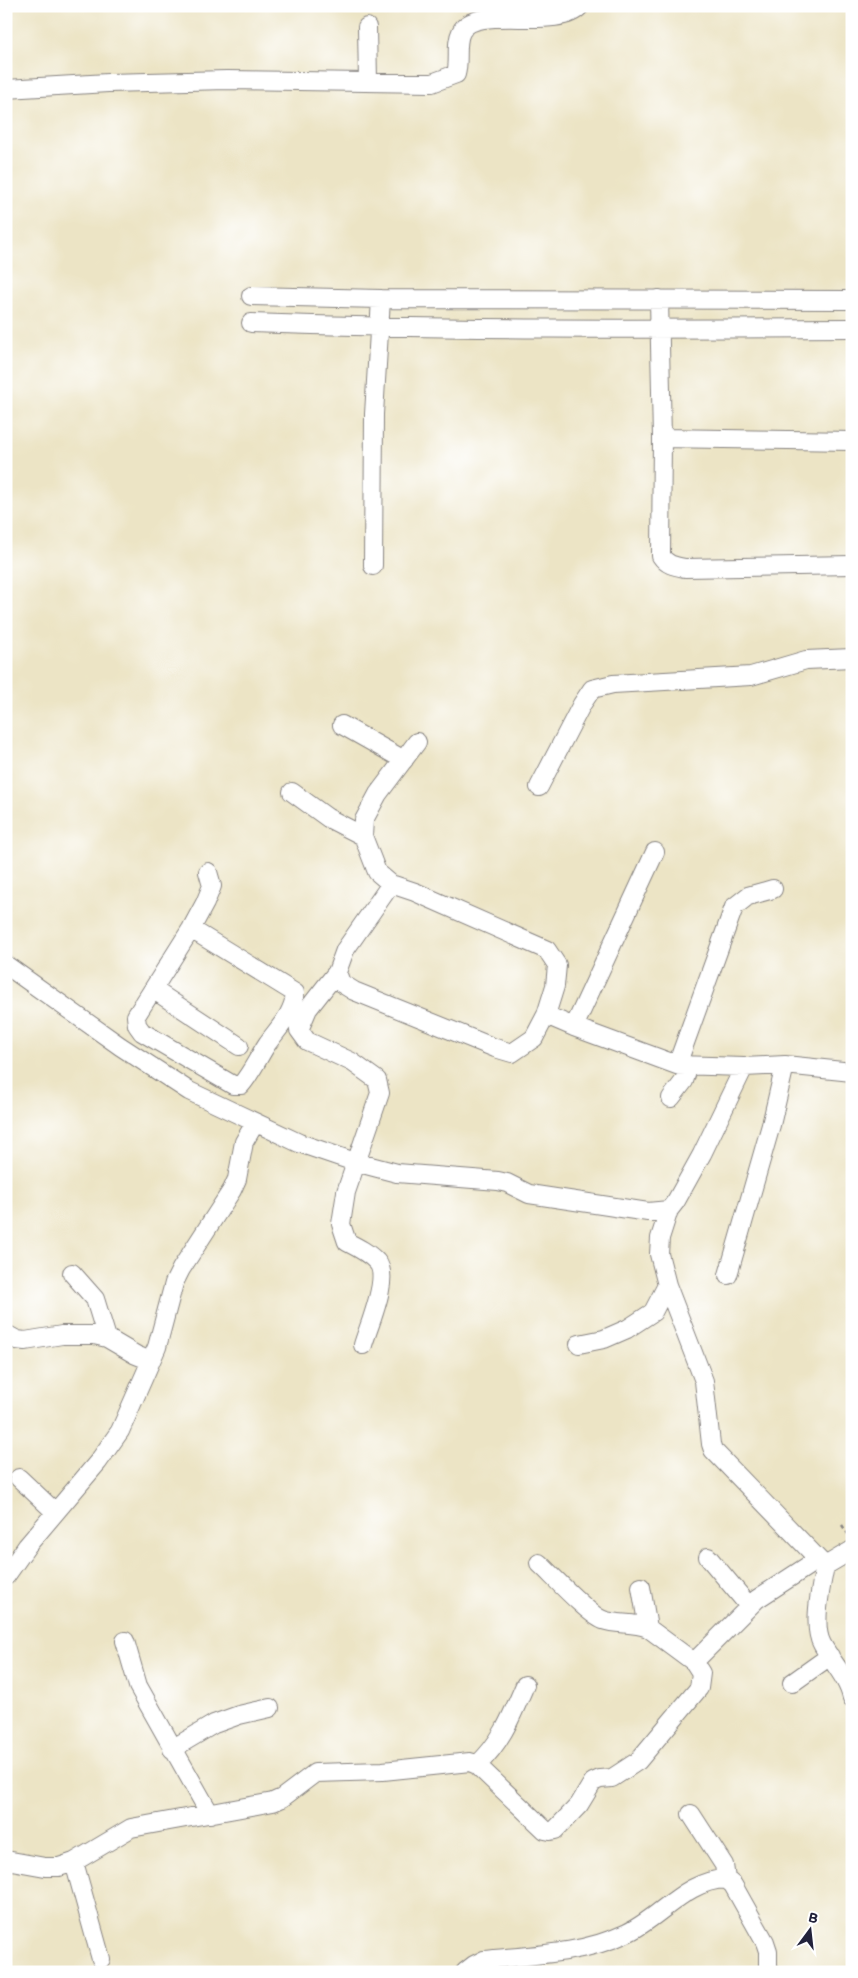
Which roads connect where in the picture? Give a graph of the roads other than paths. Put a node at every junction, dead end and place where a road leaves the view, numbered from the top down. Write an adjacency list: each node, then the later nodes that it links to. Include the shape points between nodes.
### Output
1 (580, 6): 3 (street, via 575,12 556,17 492,18 471,23 461,32 456,74 447,78 432,83)
2 (367, 27): 3 (street)
3 (368, 82): 4 (street, via 227,80)
4 (6, 89)
5 (251, 296): 6 (street)
6 (381, 299): 7 (street); 10 (street)
7 (659, 299): 8 (street); 12 (street)
8 (852, 300)
9 (252, 323): 10 (street)
10 (379, 328): 12 (street); 16 (street, via 374,414)
11 (852, 328): 12 (street)
12 (659, 329): 13 (street)
13 (662, 438): 14 (street); 15 (street, via 659,549 665,562 685,568)
14 (852, 441)
15 (852, 565)
16 (373, 566)
17 (852, 658): 21 (street, via 806,660 751,676 613,684 592,689)
18 (342, 725): 20 (street)
19 (417, 742): 20 (street)
20 (404, 760): 23 (street, via 373,803 364,820)
21 (539, 787)
22 (292, 792): 23 (street, via 328,818)
23 (363, 836): 26 (street, via 377,872)
24 (656, 852): 34 (street)
25 (208, 872): 28 (street, via 212,886)
26 (391, 884): 30 (street, via 345,950); 32 (street, via 547,950 557,965 555,986)
27 (773, 890): 37 (street, via 748,896 734,907)
28 (191, 929): 31 (street); 33 (street, via 295,993 295,1003)
29 (6, 965): 42 (street, via 173,1081)
30 (337, 972): 32 (street, via 341,983 354,991 512,1053 534,1038); 35 (street, via 308,1009)
31 (154, 990): 33 (street, via 136,1016 142,1032 233,1086 242,1085); 36 (street)
32 (546, 1015): 34 (street)
33 (279, 1027): 35 (street)
34 (574, 1028): 37 (street)
35 (299, 1030): 43 (street, via 307,1041 352,1062 378,1080 380,1093)
36 (239, 1046)
37 (683, 1065): 39 (street); 41 (street, via 684,1081)
38 (785, 1065): 39 (street); 40 (street); 46 (street)
39 (744, 1067): 44 (street, via 702,1154)
40 (852, 1072)
41 (671, 1098)
42 (255, 1123): 43 (street, via 299,1143); 52 (street, via 244,1142 232,1190 174,1283 158,1347)
43 (355, 1162): 44 (street, via 396,1173 498,1181 529,1194 648,1212); 51 (street, via 341,1224 347,1242 378,1263 382,1276)
44 (669, 1210): 47 (street, via 660,1238 659,1254)
45 (72, 1274): 49 (street, via 95,1299)
46 (728, 1275)
47 (667, 1285): 50 (street, via 653,1312 604,1339); 58 (street, via 704,1381 713,1450)
48 (6, 1334): 49 (street, via 25,1341 62,1335)
49 (107, 1338): 52 (street)
50 (578, 1344)
51 (363, 1345)
52 (151, 1361): 54 (street, via 120,1431)
53 (19, 1478): 54 (street)
54 (55, 1512): 59 (street)
55 (852, 1550): 58 (street)
56 (708, 1557): 61 (street)
57 (539, 1563): 62 (street, via 602,1620 640,1624)
58 (821, 1563): 61 (street); 64 (street, via 817,1625 821,1642)
59 (6, 1576)
60 (641, 1587): 62 (street)
61 (749, 1606): 65 (street)
62 (648, 1628): 65 (street)
63 (125, 1641): 70 (street, via 138,1686)
64 (830, 1656): 66 (street); 68 (street)
65 (694, 1662): 71 (street, via 701,1673 699,1688 638,1761 612,1778 593,1782 579,1804 555,1830 545,1830)
66 (792, 1683)
67 (525, 1685): 71 (street, via 491,1752)
68 (852, 1698)
69 (270, 1708): 70 (street, via 214,1724)
70 (172, 1749): 72 (street)
71 (477, 1764): 72 (street, via 314,1773 273,1802)
72 (210, 1814): 75 (street, via 131,1828)
73 (691, 1814): 76 (street, via 724,1865)
74 (6, 1860): 75 (street, via 45,1867)
75 (74, 1862): 77 (street)
76 (726, 1879): 78 (street, via 715,1879 695,1887 628,1933 578,1950 484,1960); 79 (street, via 733,1884 764,1942 768,1951)
77 (102, 1959)
78 (464, 1972)
79 (768, 1972)

